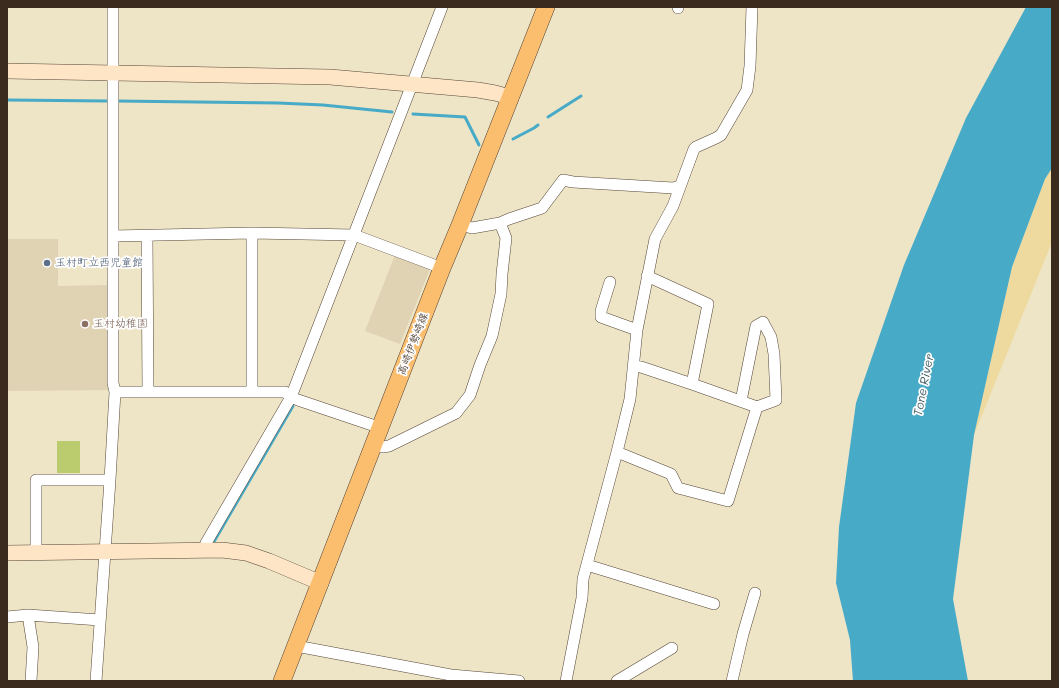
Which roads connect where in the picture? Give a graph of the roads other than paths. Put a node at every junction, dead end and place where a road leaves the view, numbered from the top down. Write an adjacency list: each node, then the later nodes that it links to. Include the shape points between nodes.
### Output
1 (112, 7): 6 (street)
2 (442, 7): 7 (street)
3 (546, 7): 8 (main road, 高崎伊勢崎線)
4 (752, 7): 9 (street, via 747,90 721,135 694,149)
5 (7, 71): 6 (street)
6 (113, 73): 7 (street, via 302,76); 14 (street)
7 (413, 84): 8 (street, via 478,90); 13 (street)
8 (510, 97): 11 (main road, 高崎伊勢崎線)
9 (680, 186): 10 (street, via 673,188 563,180 542,208); 17 (street, via 673,206 655,239)
10 (500, 223): 11 (street, via 472,228); 29 (street, via 506,238 502,294 492,336 470,395 456,413 389,446)
11 (460, 226): 16 (main road, 高崎伊勢崎線)
12 (252, 233): 13 (street); 15 (street); 23 (street)
13 (354, 235): 16 (street); 25 (street)
14 (113, 236): 15 (street); 24 (street)
15 (147, 236): 22 (street)
16 (442, 268): 28 (main road, 高崎伊勢崎線)
17 (647, 276): 19 (street); 21 (street, via 708,304)
18 (610, 282): 19 (street, via 601,316)
19 (637, 330): 20 (street)
20 (633, 366): 21 (street); 30 (street, via 630,399)
21 (692, 384): 26 (street)
22 (148, 391): 23 (street); 24 (street)
23 (252, 391): 25 (street, via 285,392)
24 (115, 392): 31 (street)
25 (291, 397): 28 (street); 32 (street)
26 (741, 401): 27 (street); 27 (street, via 756,326 762,322 771,337 776,400)
27 (757, 407): 30 (street, via 728,501 678,488 671,474)
28 (381, 428): 29 (main road, 高崎伊勢崎線)
29 (374, 446): 37 (main road, 高崎伊勢崎線)
30 (617, 452): 36 (street)
31 (110, 480): 33 (street, via 36,480); 34 (street)
32 (204, 550): 34 (street); 37 (street, via 246,553)
33 (36, 552): 34 (street); 35 (street)
34 (105, 552): 42 (street)
35 (7, 553)
36 (587, 565): 39 (street); 50 (street)
37 (320, 583): 43 (main road, 高崎伊勢崎線)
38 (755, 593): 52 (street)
39 (714, 604)
40 (28, 615): 41 (street); 42 (street); 46 (street, via 33,647)
41 (7, 618)
42 (100, 620): 47 (street)
43 (296, 646): 45 (street); 48 (main road, 高崎伊勢崎線)
44 (672, 648): 51 (street)
45 (451, 678): 49 (street)
46 (31, 681)
47 (96, 681)
48 (282, 681)
49 (519, 681)
50 (566, 681)
51 (617, 681)
52 (732, 681)

